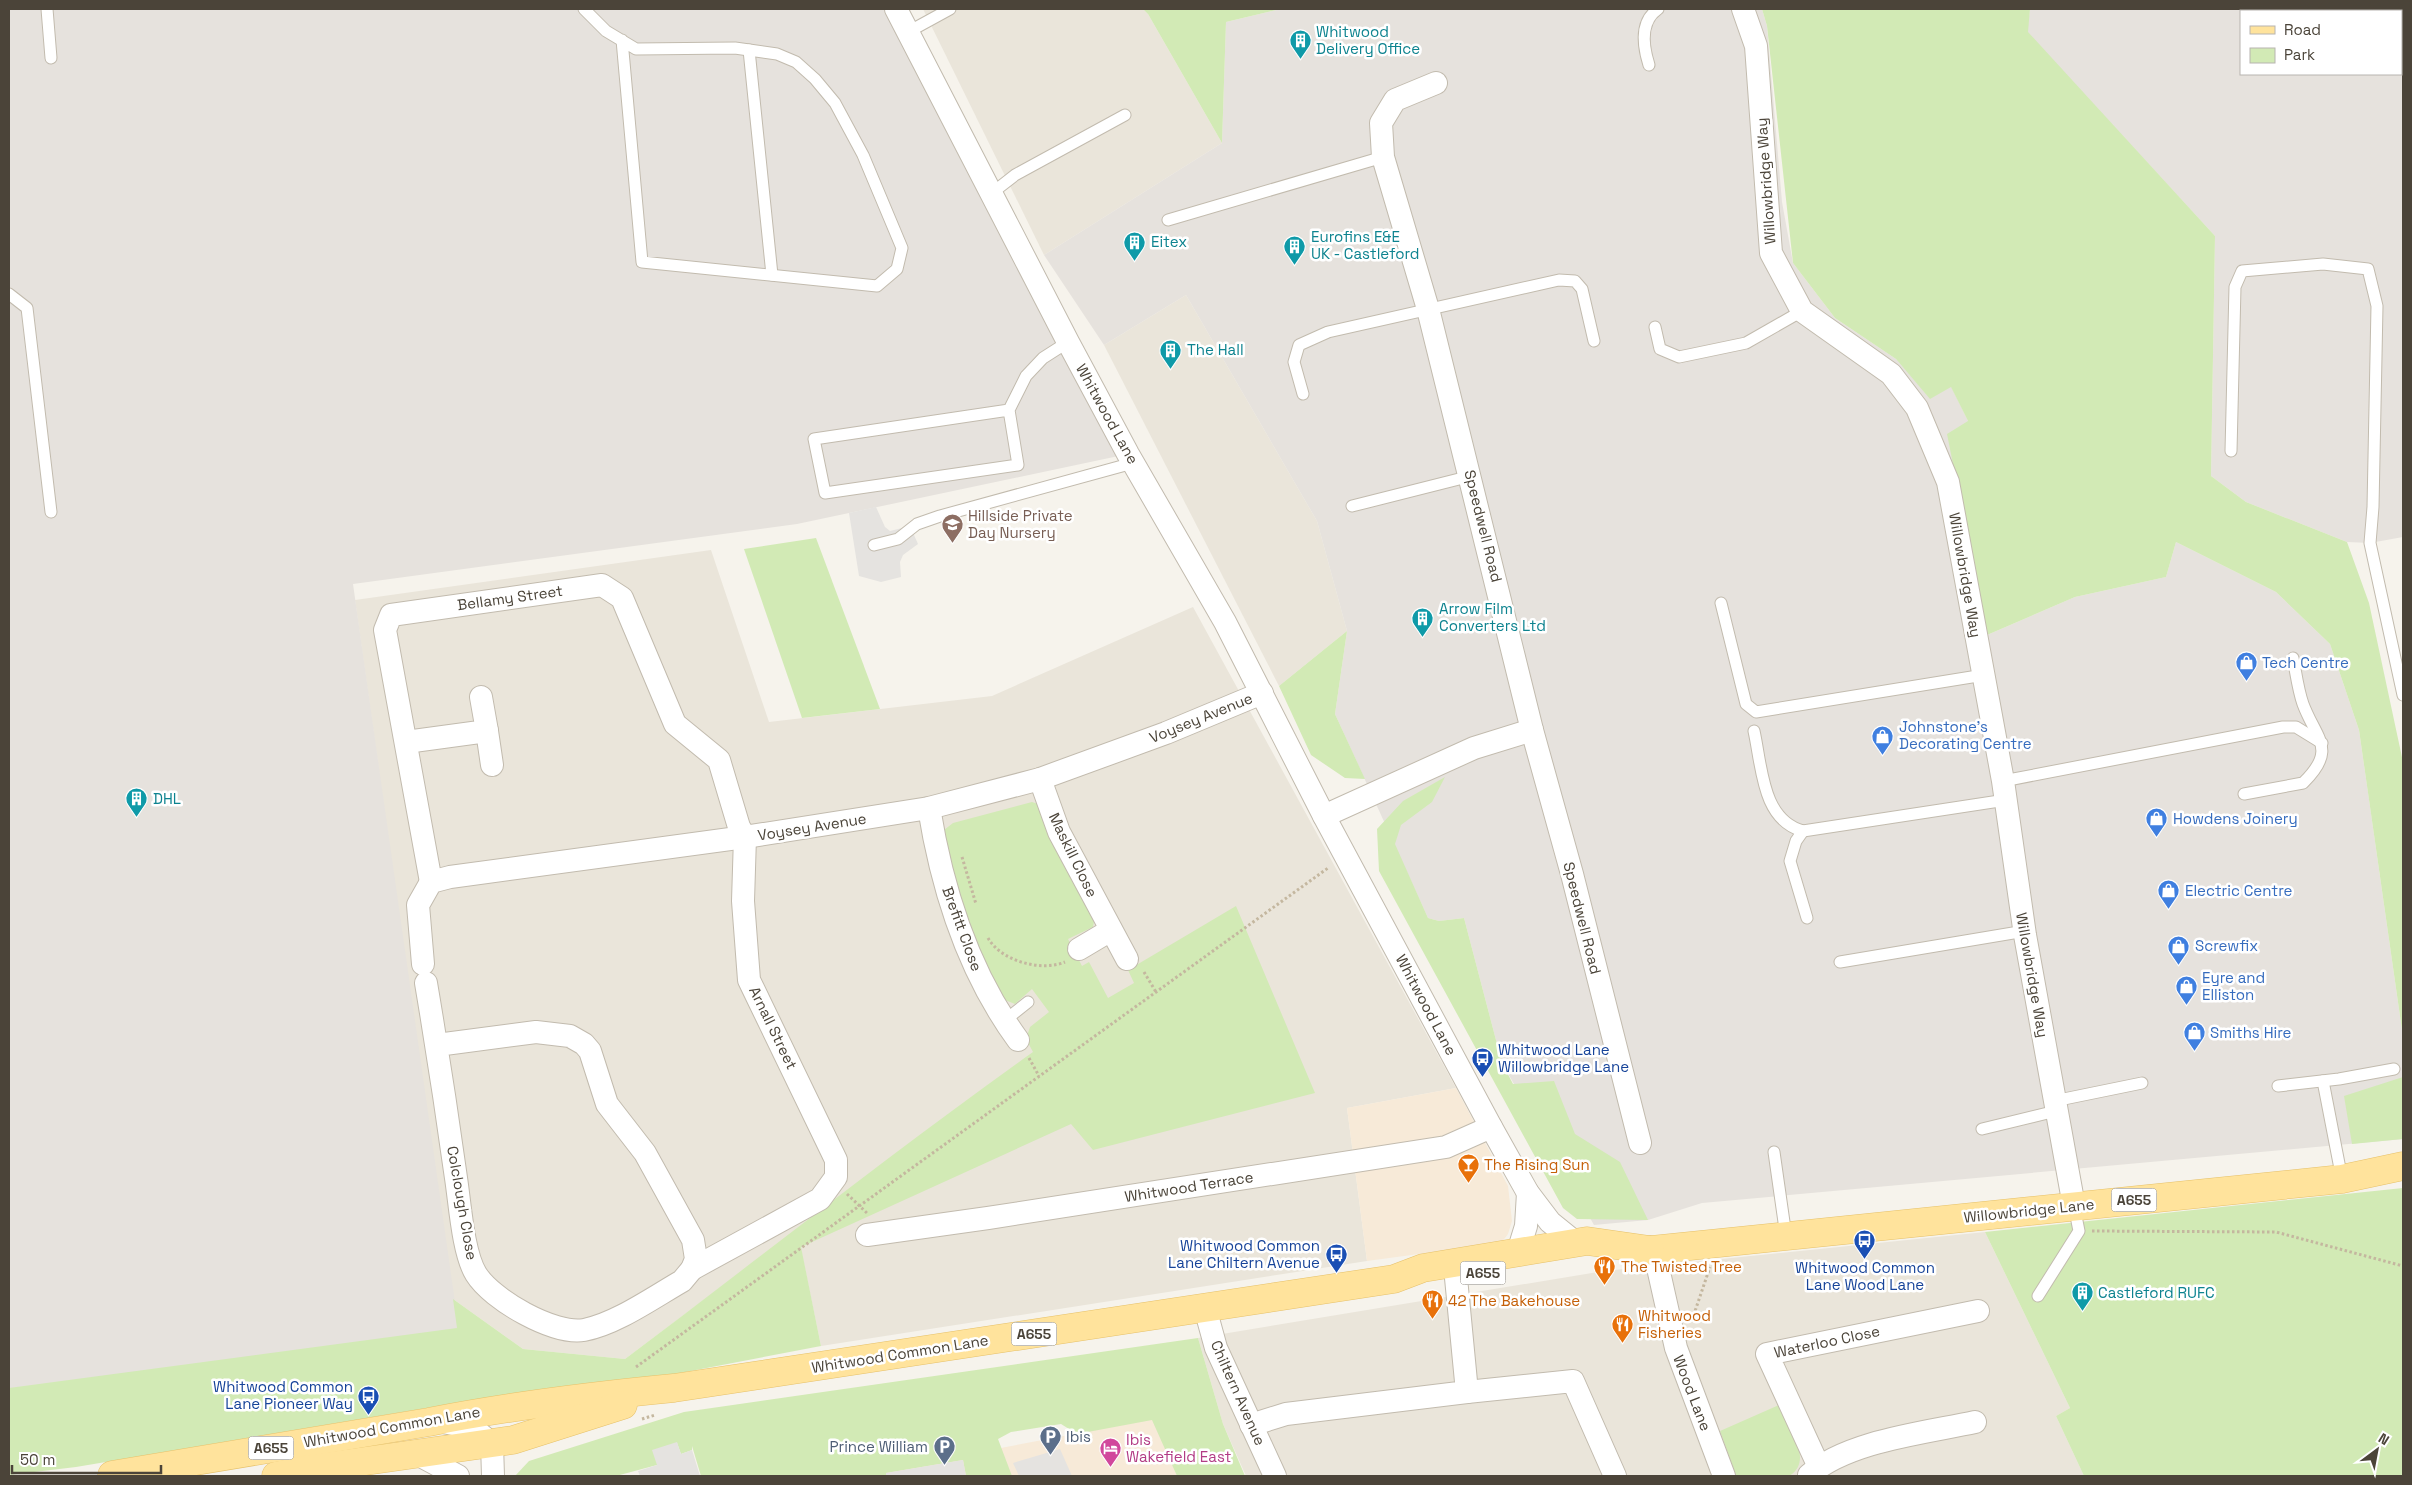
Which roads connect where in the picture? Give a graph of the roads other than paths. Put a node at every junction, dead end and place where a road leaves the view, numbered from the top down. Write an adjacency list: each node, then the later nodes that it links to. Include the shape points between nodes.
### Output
1 (47, 9): 10 (lane)
2 (584, 9): 8 (lane, via 606,31)
3 (896, 9): 7 (street, Whitwood Lane)
4 (950, 9): 7 (lane)
5 (1658, 9): 11 (lane, via 1646,24 1643,44)
6 (1743, 9): 20 (street, Willowbridge Way, via 1756,46 1771,253)
7 (908, 32): 15 (street, Whitwood Lane)
8 (622, 40): 9 (lane, via 636,49); 17 (lane, via 642,262)
9 (749, 50): 17 (lane); 17 (lane, via 777,54 796,62 835,103 864,155 902,248 897,269 877,286)
10 (51, 58)
11 (1649, 65)
12 (1436, 83): 14 (street, Speedwell Road, via 1395,100 1381,123)
13 (1125, 115): 15 (lane, via 1015,175)
14 (1383, 157): 16 (lane); 19 (street, Speedwell Road)
15 (992, 193): 23 (street, Whitwood Lane)
16 (1168, 220)
17 (772, 275)
18 (9, 294): 30 (lane, via 26,308)
19 (1428, 309): 22 (lane, via 1559,280 1575,281 1582,288); 24 (lane, via 1328,332 1299,345 1294,362); 28 (street, Speedwell Road)
20 (1802, 311): 21 (lane, via 1746,343 1679,357 1660,349); 34 (street, Willowbridge Way, via 1891,374 1917,408 1948,482)
21 (1655, 327)
22 (1594, 341)
23 (1068, 342): 25 (lane, via 1044,358 1026,376); 27 (street, Whitwood Lane)
24 (1303, 394)
25 (1009, 410): 25 (lane, via 1018,465 825,493 814,439)
26 (2231, 452): 36 (lane, via 2235,287 2242,271 2323,264 2368,269 2377,306 2370,544)
27 (1133, 463): 31 (lane, via 940,516 917,524 898,538); 35 (street, Whitwood Lane)
28 (1471, 476): 29 (lane); 38 (street, Speedwell Road)
29 (1352, 506)
30 (51, 512)
31 (874, 545)
32 (1721, 602): 34 (lane, via 1746,704 1756,712)
33 (2293, 658): 42 (lane, via 2302,702)
34 (1984, 675): 45 (street, Willowbridge Way)
35 (1262, 692): 44 (street, Voysey Avenue, via 1166,733); 48 (street, Whitwood Lane)
36 (2403, 695)
37 (481, 697): 39 (street)
38 (1532, 730): 48 (street, via 1474,748); 69 (street, Speedwell Road)
39 (487, 731): 41 (street); 43 (street)
40 (1754, 731): 49 (lane, via 1770,805 1780,820)
41 (406, 742): 50 (street, Bellamy Street, via 385,630 391,615 602,585 622,598 675,724 719,760); 51 (street, Bellamy Street)
42 (2322, 743): 45 (lane, via 2296,727 2283,727); 46 (lane, via 2318,764 2303,783)
43 (492, 765)
44 (1040, 779): 47 (street, Voysey Avenue); 53 (street, Maskill Close, via 1059,832)
45 (2004, 791): 49 (lane); 54 (street, Willowbridge Way)
46 (2244, 794)
47 (929, 808): 50 (street, Voysey Avenue); 59 (street, Brefitt Close, via 937,856 957,922 980,978)
48 (1324, 816): 67 (street, Whitwood Lane)
49 (1803, 831): 52 (lane, via 1790,861)
50 (745, 838): 51 (street, Voysey Avenue); 83 (street, Arnall Street, via 743,901 749,980 836,1160 836,1177 820,1199)
51 (432, 882): 61 (street, Colclough Close, via 418,905)
52 (1806, 918)
53 (1110, 930): 55 (street); 56 (street, Maskill Close)
54 (2025, 931): 57 (lane); 66 (street, Willowbridge Way)
55 (1079, 949)
56 (1127, 959)
57 (1840, 962)
58 (1028, 1002): 59 (lane)
59 (1004, 1021): 60 (street, Brefitt Close)
60 (1018, 1040)
61 (437, 1045): 83 (street, via 536,1032 570,1036 584,1044 590,1051 607,1104 645,1153 693,1240 696,1259); 83 (street, Colclough Close, via 464,1231 476,1274 487,1287 517,1309 538,1319 562,1328 582,1330 600,1326 682,1281)
62 (2394, 1069): 63 (lane)
63 (2323, 1081): 65 (lane); 72 (lane)
64 (2142, 1083): 66 (lane)
65 (2278, 1086)
66 (2055, 1106): 68 (lane); 74 (street, Willowbridge Way)
67 (1491, 1127): 73 (street, Whitwood Lane); 77 (street, Whitwood Terrace, via 1446,1147 988,1218)
68 (1982, 1129)
69 (1640, 1143)
70 (1774, 1152): 78 (lane)
71 (2403, 1166): 72 (main road, Willowbridge Lane / A655)
72 (2342, 1179): 74 (main road, Willowbridge Lane / A655)
73 (1528, 1194): 75 (street); 81 (street, Whitwood Lane)
74 (2077, 1219): 76 (main road, Willowbridge Lane / A655); 86 (lane)
75 (1526, 1223): 79 (street); 82 (street)
76 (1863, 1228): 78 (main road, Whitwood Common Lane / A655)
77 (874, 1229)
78 (1786, 1236): 80 (main road, Whitwood Common Lane / A655)
79 (1548, 1247): 81 (main road, Whitwood Common Lane / A655); 82 (main road, Whitwood Common Lane / A655)
80 (1652, 1250): 81 (main road, Whitwood Common Lane / A655); 103 (street, Wood Lane, via 1676,1348)
81 (1574, 1251): 84 (main road, Whitwood Common Lane / A655)
82 (1518, 1252): 85 (main road, Whitwood Common Lane / A655, via 1423,1268)
83 (692, 1269)
84 (1456, 1278): 85 (main road, Whitwood Common Lane / A655, via 1413,1284); 90 (street)
85 (1394, 1279): 87 (main road, Whitwood Common Lane / A655)
86 (2038, 1296)
87 (1205, 1308): 89 (main road, Whitwood Common Lane / A655); 93 (street, Chiltern Avenue, via 1216,1348)
88 (1978, 1311): 96 (street, Waterloo Close, via 1767,1354)
89 (674, 1388): 91 (main road, Whitwood Common Lane / A655, via 575,1398); 94 (main road, Whitwood Common Lane / A655)
90 (1468, 1392): 93 (street, via 1286,1414); 102 (street, via 1573,1381)
91 (435, 1421): 94 (street, via 473,1428); 98 (main road, Whitwood Common Lane / A655)
92 (1975, 1422): 96 (street, Waterloo Close, via 1856,1448)
93 (1252, 1424): 101 (street, Chiltern Avenue)
94 (503, 1442): 95 (main road, Whitwood Common Lane / A655); 97 (street)
95 (419, 1455): 99 (main road, Whitwood Common Lane / A655); 100 (street)
96 (1813, 1471)
97 (493, 1473)
98 (106, 1476)
99 (276, 1476)
100 (458, 1476)
101 (1275, 1476)
102 (1615, 1476)
103 (1724, 1476)

